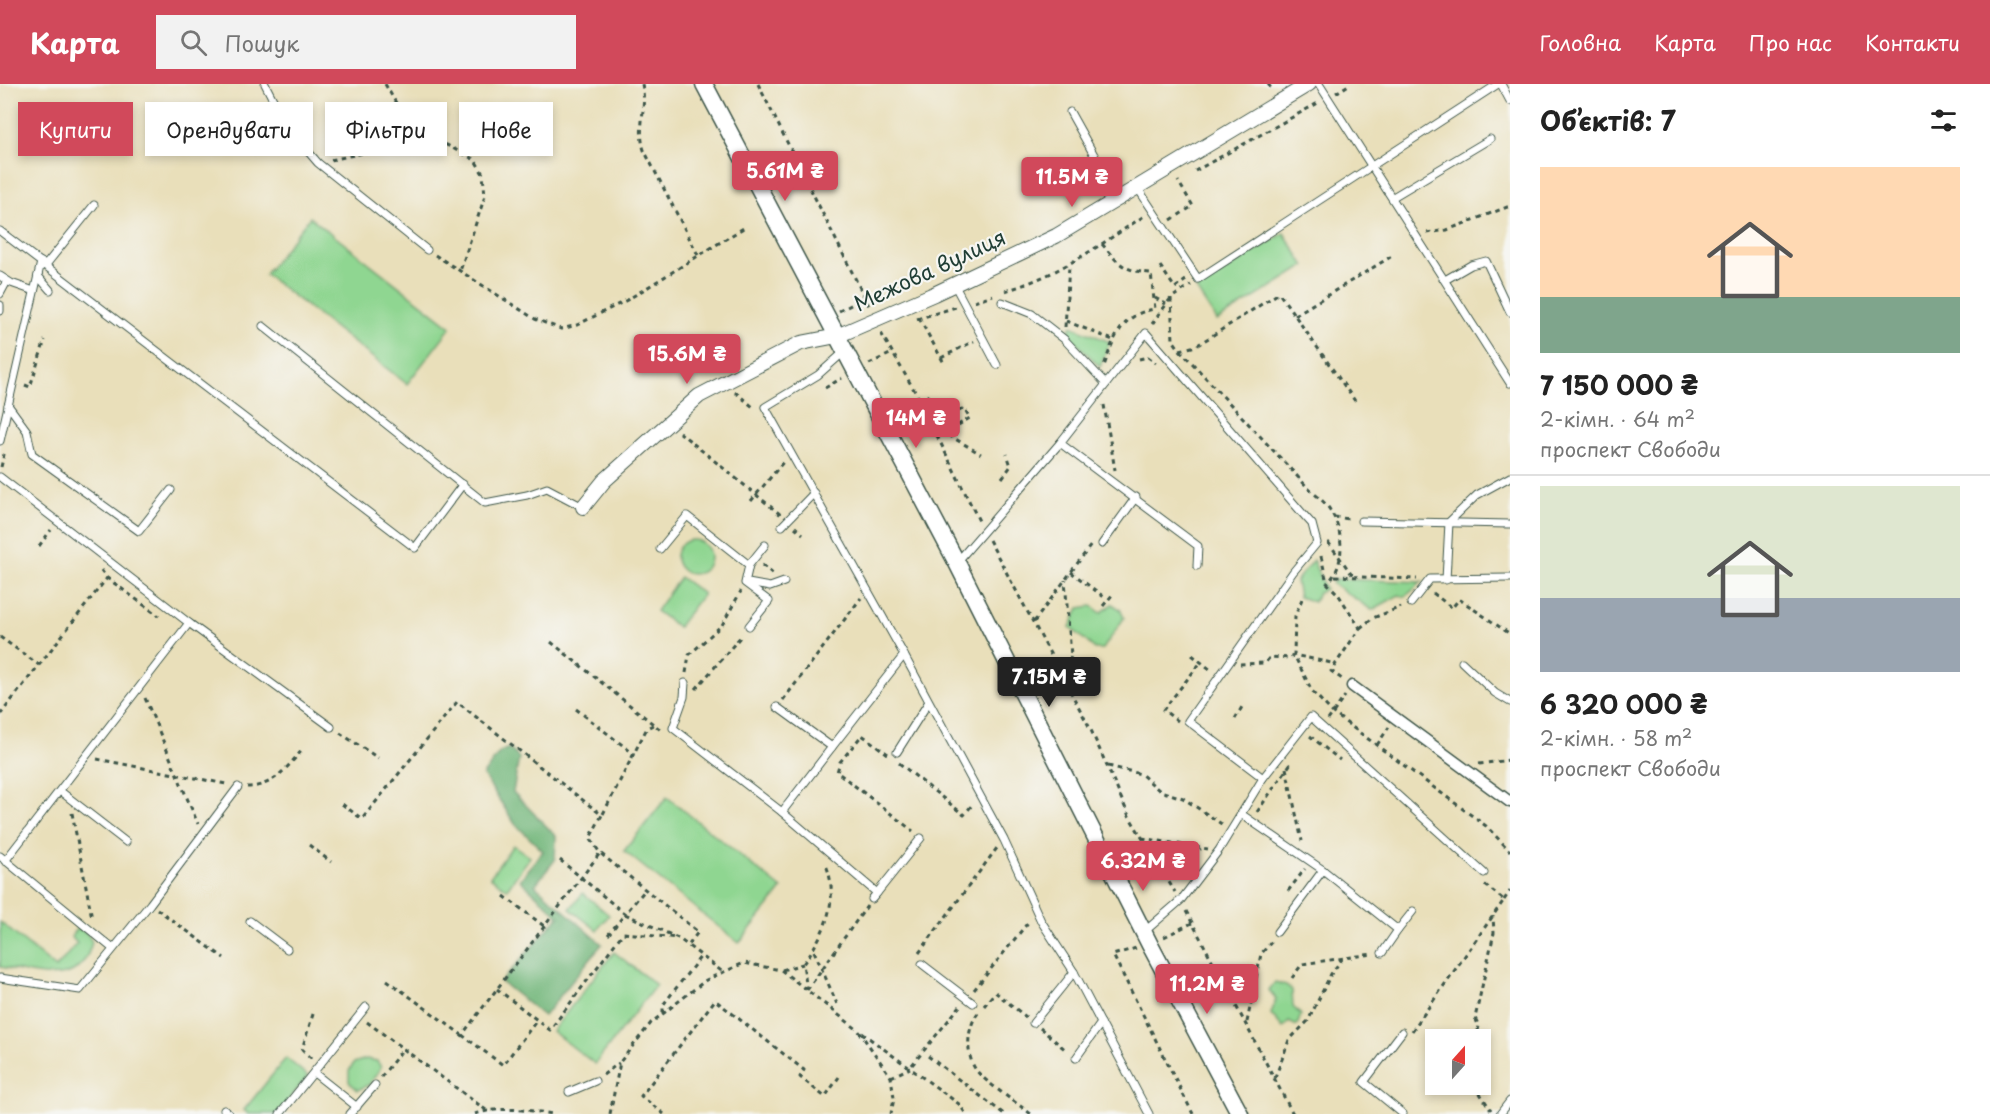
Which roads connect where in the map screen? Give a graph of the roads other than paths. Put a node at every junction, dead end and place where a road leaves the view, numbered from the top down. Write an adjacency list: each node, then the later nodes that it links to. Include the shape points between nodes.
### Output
1 (265, 84): 15 (lane, via 287,127 318,163)
2 (704, 84): 30 (street)
3 (1309, 84): 10 (street, Межова вулиця)
4 (1318, 84): 9 (lane)
5 (1499, 84): 6 (lane); 9 (lane)
6 (1510, 101)
7 (1070, 112): 12 (lane)
8 (1490, 139): 11 (lane)
9 (1373, 165): 10 (lane, via 1196,276); 11 (lane)
10 (1137, 187): 12 (street, Межова вулиця)
11 (1392, 197): 19 (lane)
12 (1118, 198): 21 (street, Межова вулиця, via 1056,236)
13 (94, 205): 16 (lane)
14 (0, 231): 16 (lane)
15 (427, 250)
16 (43, 264): 18 (lane); 39 (lane, via 415,548)
17 (0, 276): 20 (lane)
18 (38, 276): 22 (lane); 23 (lane)
19 (1445, 280): 28 (lane, via 1486,261); 32 (lane)
20 (8, 281): 23 (lane); 24 (lane)
21 (954, 284): 30 (street, Межова вулиця); 31 (lane)
22 (50, 290)
23 (34, 291): 34 (lane)
24 (0, 294)
25 (1002, 302): 33 (lane, via 1040,320 1064,339)
26 (0, 305): 27 (lane)
27 (0, 311)
28 (1510, 312)
29 (263, 326): 39 (lane)
30 (841, 343): 41 (lane, via 818,375 765,407); 43 (street, Межова вулиця, via 801,343 699,396 604,481); 51 (street)
31 (997, 365)
32 (1510, 383)
33 (1106, 384): 36 (lane); 71 (lane, via 1146,333 1303,514 1314,532 1317,543 1188,721)
34 (8, 405): 35 (lane); 40 (lane, via 27,431 32,454 140,531)
35 (0, 441)
36 (1060, 443): 42 (lane); 51 (lane)
37 (0, 477): 59 (lane)
38 (1510, 477): 45 (lane, via 1478,495)
39 (463, 484): 43 (lane, via 485,503 547,488)
40 (171, 490)
41 (814, 493): 46 (lane); 61 (lane)
42 (1136, 497): 48 (lane); 53 (lane, via 1198,546)
43 (583, 507)
44 (1361, 521): 45 (lane)
45 (1449, 522): 47 (lane); 55 (lane)
46 (784, 523)
47 (1510, 524)
48 (1102, 544)
49 (765, 545): 52 (lane)
50 (660, 549): 52 (lane, via 687,516)
51 (957, 563): 87 (street)
52 (749, 565): 57 (lane)
53 (1197, 566)
54 (1510, 578): 55 (lane)
55 (1446, 580): 58 (lane, via 1430,579)
56 (783, 582): 57 (lane, via 770,587)
57 (745, 583): 60 (lane, via 769,601)
58 (1411, 603)
59 (189, 623): 68 (lane); 73 (lane)
60 (749, 626)
61 (904, 655): 66 (lane); 69 (lane)
62 (1462, 662): 65 (lane)
63 (685, 683): 75 (lane, via 673,728)
64 (1352, 686): 74 (street)
65 (1510, 702)
66 (928, 703): 70 (lane); 93 (lane, via 1004,840 1041,921)
67 (777, 706): 69 (lane)
68 (331, 727)
69 (832, 747): 75 (lane)
70 (897, 752)
71 (1263, 778): 76 (lane); 81 (lane, via 1311,717)
72 (238, 787): 89 (lane)
73 (60, 791): 78 (lane); 79 (lane)
74 (1510, 802)
75 (782, 812): 82 (lane)
76 (1241, 814): 80 (lane); 87 (lane, via 1180,900)
77 (921, 838): 82 (lane)
78 (126, 842)
79 (3, 859): 89 (lane)
80 (1323, 870): 86 (lane); 88 (lane)
81 (1484, 873)
82 (877, 893): 83 (lane)
83 (872, 899)
84 (1413, 911): 86 (lane)
85 (250, 921): 90 (lane)
86 (1398, 930): 91 (lane)
87 (1144, 932): 110 (street)
88 (1277, 932)
89 (112, 948): 94 (lane, via 80,990)
90 (287, 950)
91 (1382, 953)
92 (924, 962): 95 (lane)
93 (1074, 972): 97 (lane); 98 (lane)
94 (0, 978)
95 (972, 1004)
96 (366, 1007): 101 (lane)
97 (1033, 1023)
98 (1101, 1023): 100 (lane); 109 (lane)
99 (1402, 1032): 111 (lane, via 1364,1082)
100 (1076, 1058)
101 (314, 1073): 106 (lane); 107 (lane)
102 (595, 1081): 104 (lane)
103 (375, 1085): 106 (lane)
104 (569, 1092)
105 (1510, 1101): 112 (lane)
106 (357, 1107): 108 (lane)
107 (280, 1114)
108 (351, 1114)
109 (1149, 1114)
110 (1240, 1114)
111 (1403, 1114)
112 (1500, 1114)

